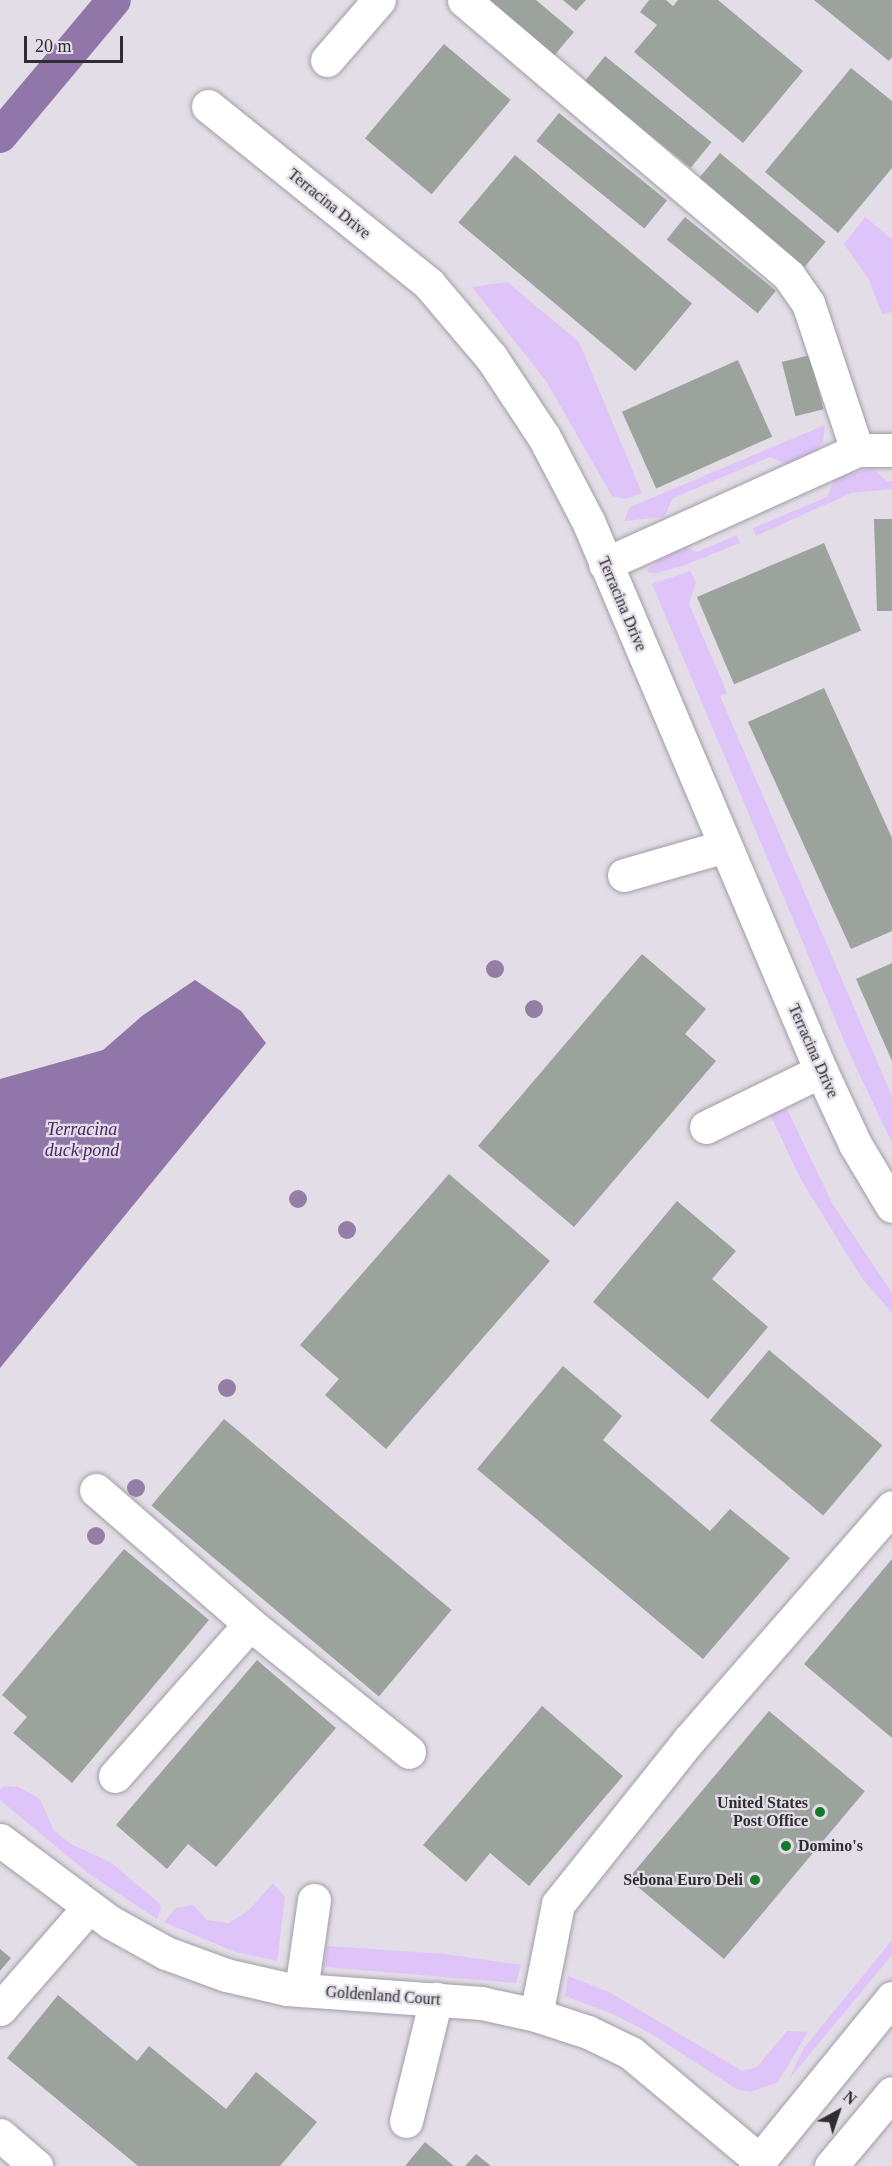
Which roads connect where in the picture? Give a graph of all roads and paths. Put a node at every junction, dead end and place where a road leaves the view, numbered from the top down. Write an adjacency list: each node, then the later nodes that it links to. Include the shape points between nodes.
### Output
1 (379, 0): 3 (street)
2 (464, 0): 5 (street, via 789,276 808,303)
3 (327, 60)
4 (208, 106): 7 (street, Terracina Drive, via 429,284 491,357 544,437 588,521)
5 (857, 450): 6 (street); 7 (street)
6 (892, 450)
7 (605, 564): 8 (street, Terracina Drive)
8 (725, 846): 9 (street); 10 (street, Terracina Drive)
9 (624, 875)
10 (821, 1071): 11 (street); 12 (street, Terracina Drive, via 855,1144)
11 (706, 1127)
12 (892, 1206)
13 (96, 1490): 15 (street)
14 (892, 1507): 25 (street, via 689,1740 558,1904)
15 (250, 1624): 16 (street); 17 (street)
16 (409, 1752)
17 (115, 1776)
18 (0, 1840): 20 (street, Goldenland Court)
19 (314, 1900): 21 (street)
20 (89, 1907): 21 (street, Goldenland Court, via 166,1953 226,1975); 24 (street)
21 (301, 1990): 23 (street, Goldenland Court)
22 (892, 1998): 29 (street)
23 (436, 2000): 25 (street, Goldenland Court, via 482,2003); 27 (street)
24 (0, 2009)
25 (536, 2014): 29 (street, Goldenland Court, via 588,2032 631,2053)
26 (892, 2093): 31 (street)
27 (406, 2121)
28 (0, 2135): 30 (street)
29 (758, 2164)
30 (36, 2166)
31 (831, 2166)

